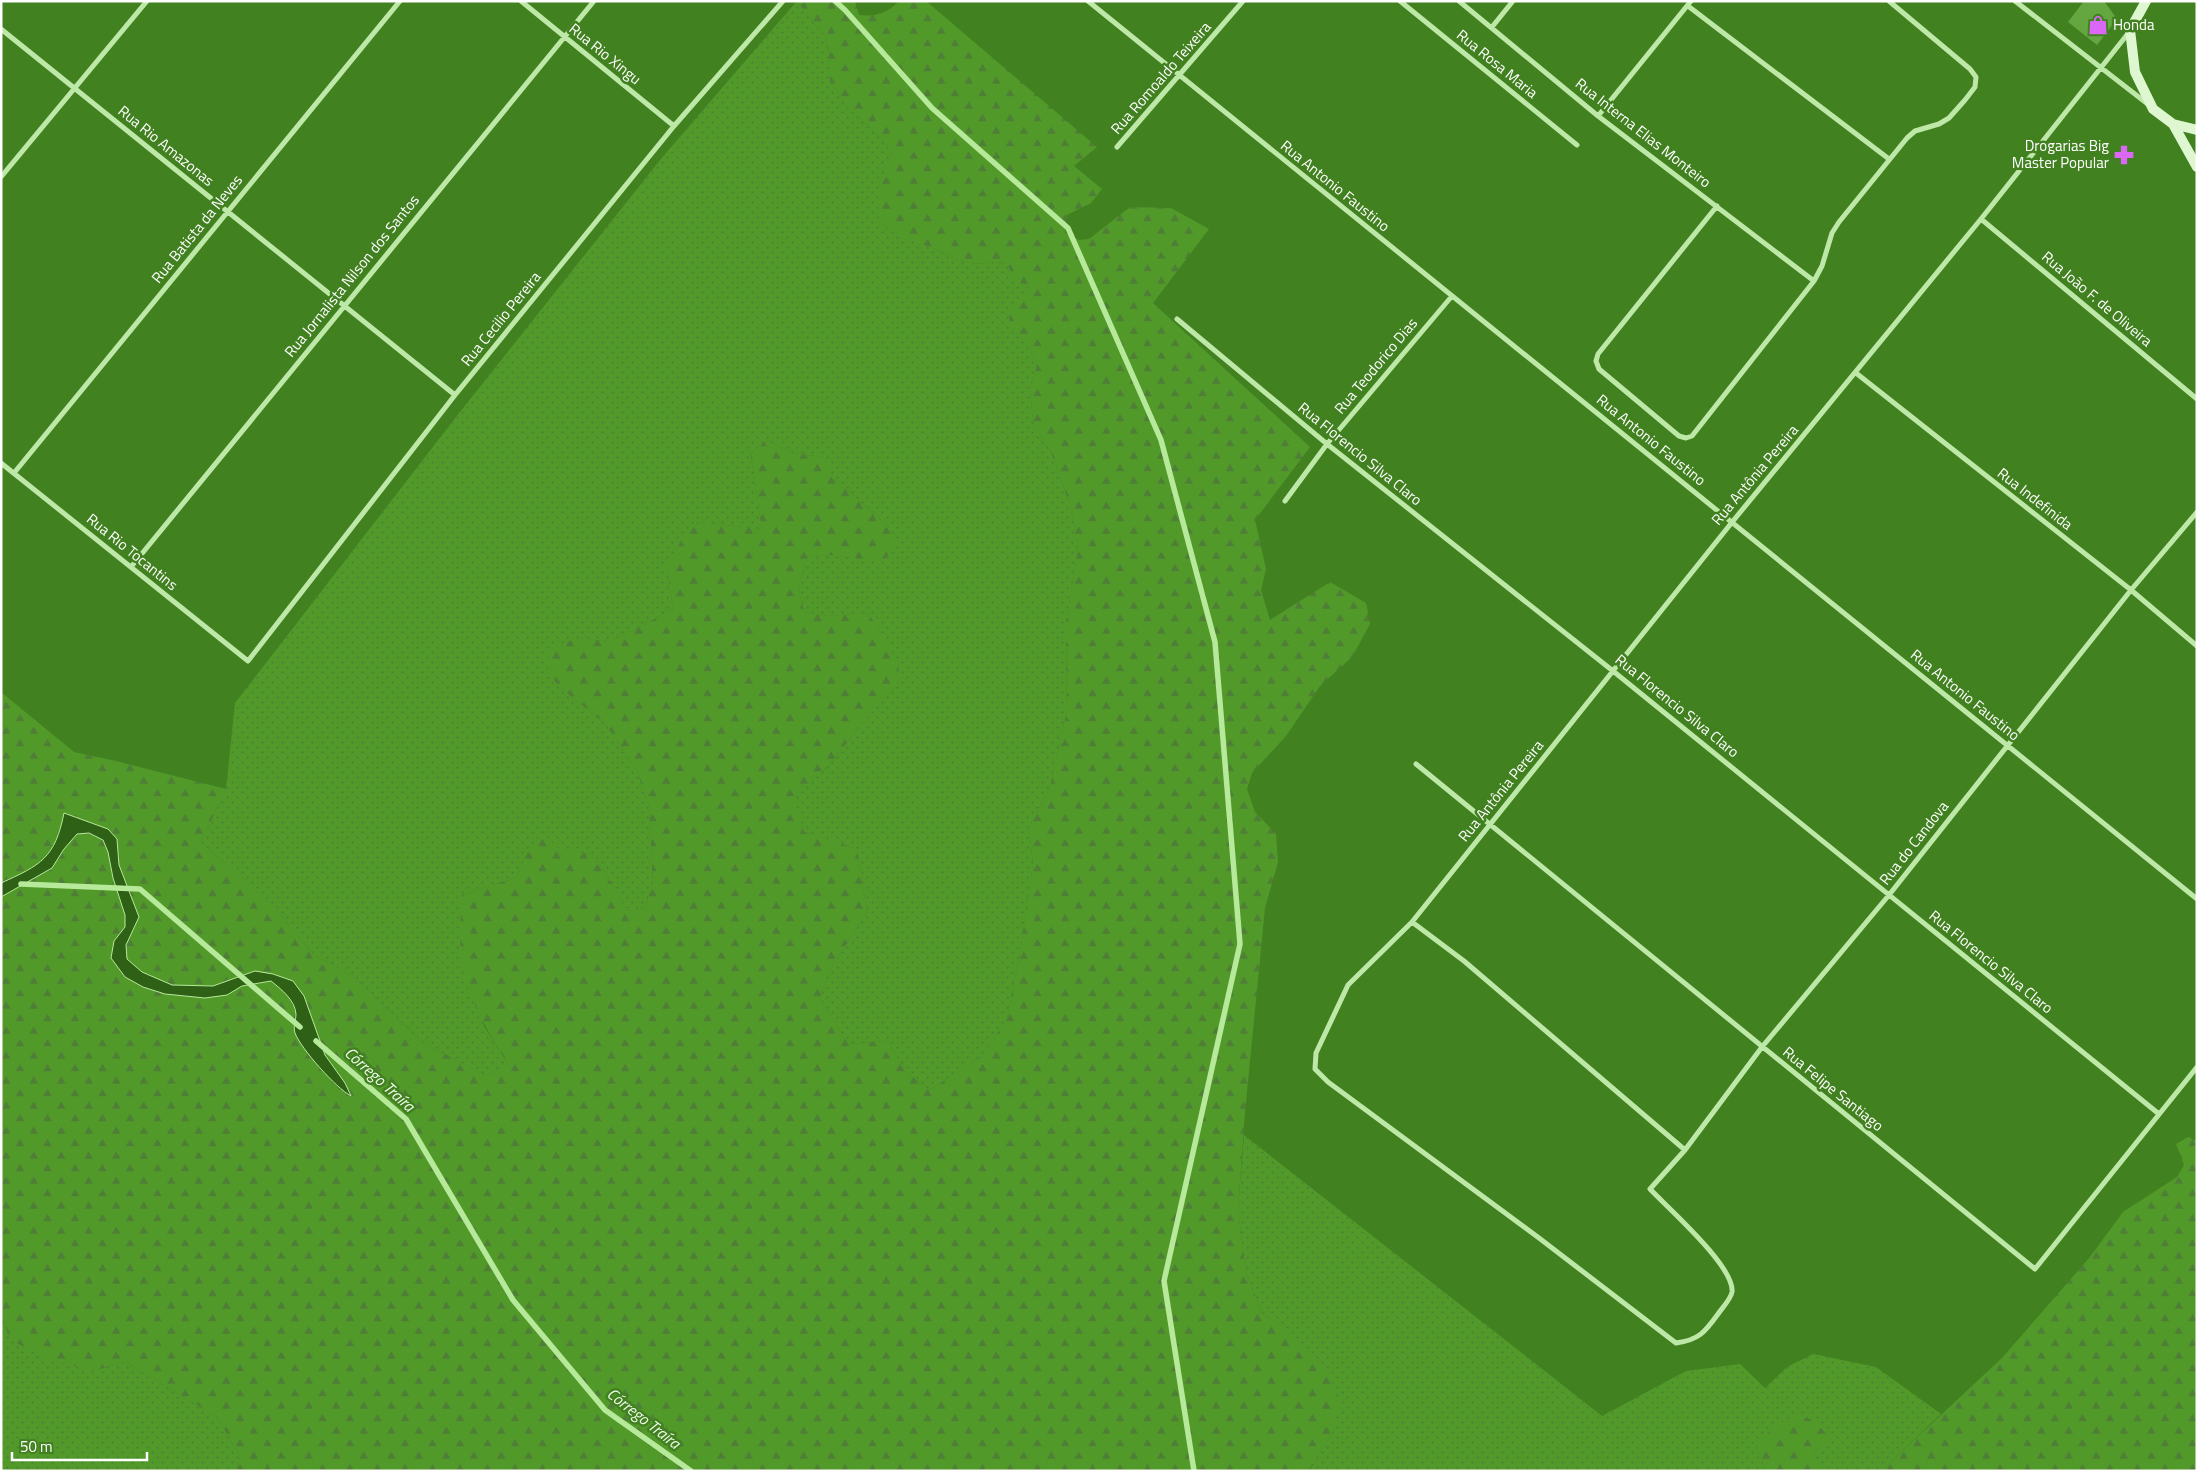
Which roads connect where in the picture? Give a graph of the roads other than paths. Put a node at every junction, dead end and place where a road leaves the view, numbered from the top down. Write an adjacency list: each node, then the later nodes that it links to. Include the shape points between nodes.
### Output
1 (147, 1): 21 (street)
2 (400, 1): 33 (street, Rua Batista da Neves)
3 (521, 1): 18 (street, Rua Rio Xingu)
4 (594, 1): 18 (street, Rua Jornalista Nilson dos Santos)
5 (784, 1): 25 (street, Rua Cecilio Pereira)
6 (1088, 1): 20 (street, Rua Antonio Faustino)
7 (1242, 1): 20 (street, Rua Romoaldo Teixeira)
8 (1400, 1): 27 (street, Rua Rosa Maria)
9 (1459, 1): 15 (street, Rua Interna Elias Monteiro)
10 (1513, 1): 15 (street)
11 (1889, 1): 29 (street, via 1976,77 1975,88 1949,118 1915,131)
12 (2015, 1): 19 (street)
13 (1689, 4): 23 (street); 29 (street)
14 (2142, 4): 17 (main road)
15 (1492, 27): 23 (street, Rua Interna Elias Monteiro)
16 (1, 29): 21 (street, Rua Rio Amazonas)
17 (2130, 30): 19 (street, Rua Antônia Pereira); 22 (main road, via 2135,72)
18 (564, 37): 25 (street, Rua Rio Xingu); 37 (street, Rua Jornalista Nilson dos Santos)
19 (2099, 68): 22 (street); 34 (street, Rua Antônia Pereira)
20 (1179, 77): 28 (street, Rua Romoaldo Teixeira); 36 (street, Rua Antonio Faustino)
21 (75, 88): 31 (street); 33 (street, Rua Rio Amazonas)
22 (2153, 109): 24 (main road)
23 (1598, 116): 32 (street, Rua Interna Elias Monteiro)
24 (2173, 124): 26 (main road); 30 (main road)
25 (674, 126): 40 (street, Rua Cecilio Pereira)
26 (2197, 130)
27 (1578, 145)
28 (1117, 147)
29 (1889, 159): 35 (street, via 1832,233)
30 (2197, 167)
31 (1, 177)
32 (1717, 206): 35 (street, Rua Interna Elias Monteiro); 35 (street, via 1598,354 1596,361 1600,369 1679,436 1692,436)
33 (228, 212): 37 (street, Rua Rio Amazonas); 44 (street, Rua Batista da Neves)
34 (1981, 219): 39 (street, Rua Antônia Pereira); 41 (street, Rua João F. de Oliveira)
35 (1814, 281)
36 (1452, 296): 42 (street, Rua Teodorico Dias); 47 (street, Rua Antonio Faustino)
37 (344, 306): 40 (street, Rua Rio Amazonas); 48 (street, Rua Jornalista Nilson dos Santos)
38 (1177, 319): 42 (street, Rua Florencio Silva Claro)
39 (1856, 373): 47 (street, Rua Antônia Pereira); 49 (street, Rua Indefinida)
40 (455, 395): 51 (street, Rua Cecilio Pereira)
41 (2197, 399)
42 (1327, 444): 45 (street, Rua Teodorico Dias); 52 (street, Rua Florencio Silva Claro)
43 (1, 463): 44 (street, Rua Rio Tocantins)
44 (14, 473): 48 (street, Rua Rio Tocantins)
45 (1285, 500)
46 (2197, 512): 49 (street, Rua do Candova)
47 (1733, 522): 52 (street, Rua Antônia Pereira); 53 (street, Rua Antonio Faustino)
48 (131, 567): 51 (street, Rua Rio Tocantins)
49 (2131, 590): 50 (street, Rua Indefinida); 53 (street, Rua do Candova)
50 (2197, 646)
51 (248, 661)
52 (1613, 671): 55 (street, Rua Antônia Pereira); 56 (street, Rua Florencio Silva Claro)
53 (2007, 745): 56 (street, Rua do Candova); 57 (street, Rua Antonio Faustino)
54 (1416, 764): 55 (street, Rua Felipe Santiago)
55 (1489, 825): 58 (street, Rua Antônia Pereira); 59 (street, Rua Felipe Santiago)
56 (1889, 895): 59 (street, Rua do Candova); 61 (street, Rua Florencio Silva Claro)
57 (2197, 899)
58 (1412, 922): 62 (street, via 1464,961); 63 (street, Rua Antônia Pereira, via 1348,985 1316,1053 1315,1069 1676,1343 1692,1341 1706,1331 1732,1294 1731,1282 1720,1262)
59 (1762, 1047): 61 (street, Rua Felipe Santiago, via 2035,1269); 62 (street, Rua do Candova)
60 (2197, 1067): 61 (street, Rua Felipe Santiago)
61 (2159, 1114)
62 (1685, 1150): 63 (street, Rua do Candova)
63 (1650, 1189)

